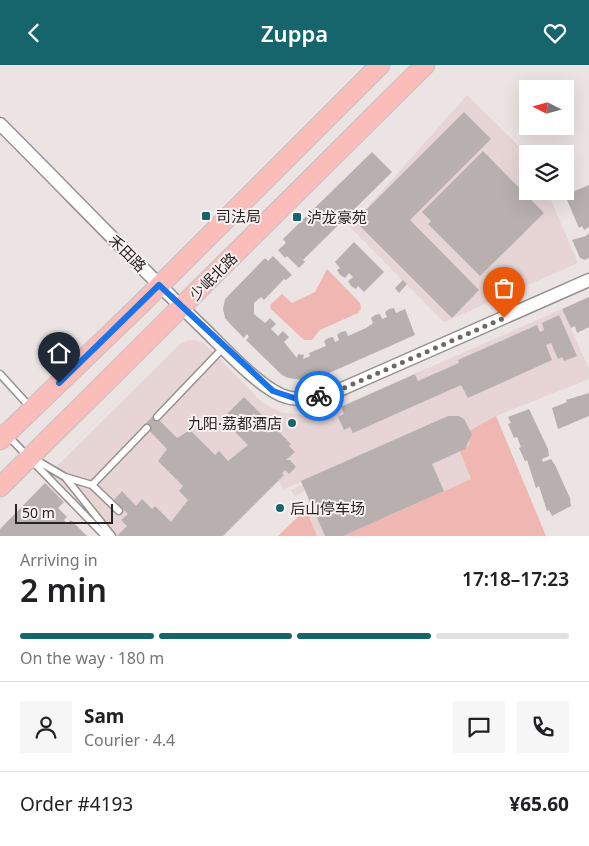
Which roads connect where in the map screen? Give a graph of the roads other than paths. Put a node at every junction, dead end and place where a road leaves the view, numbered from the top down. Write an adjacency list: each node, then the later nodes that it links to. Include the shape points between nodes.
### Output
1 (380, 65): 5 (main road)
2 (425, 65): 6 (main road, 少岷北路)
3 (0, 124): 5 (street, 禾田路)
4 (589, 280): 7 (street, 禾田路, via 344,388 316,397 294,398 273,391)
5 (159, 285): 6 (street, 禾田路); 9 (main road)
6 (182, 307): 7 (street, 禾田路); 13 (main road, 少岷北路)
7 (223, 347): 10 (lane)
8 (0, 375): 9 (lane)
9 (32, 409): 12 (main road)
10 (157, 417)
11 (147, 428): 15 (lane)
12 (3, 437): 13 (lane)
13 (30, 457): 14 (lane); 16 (main road, 少岷北路); 18 (lane)
14 (65, 477): 15 (lane); 19 (lane)
15 (92, 485): 17 (lane)
16 (0, 487)
17 (119, 511)
18 (105, 536)
19 (112, 536)

